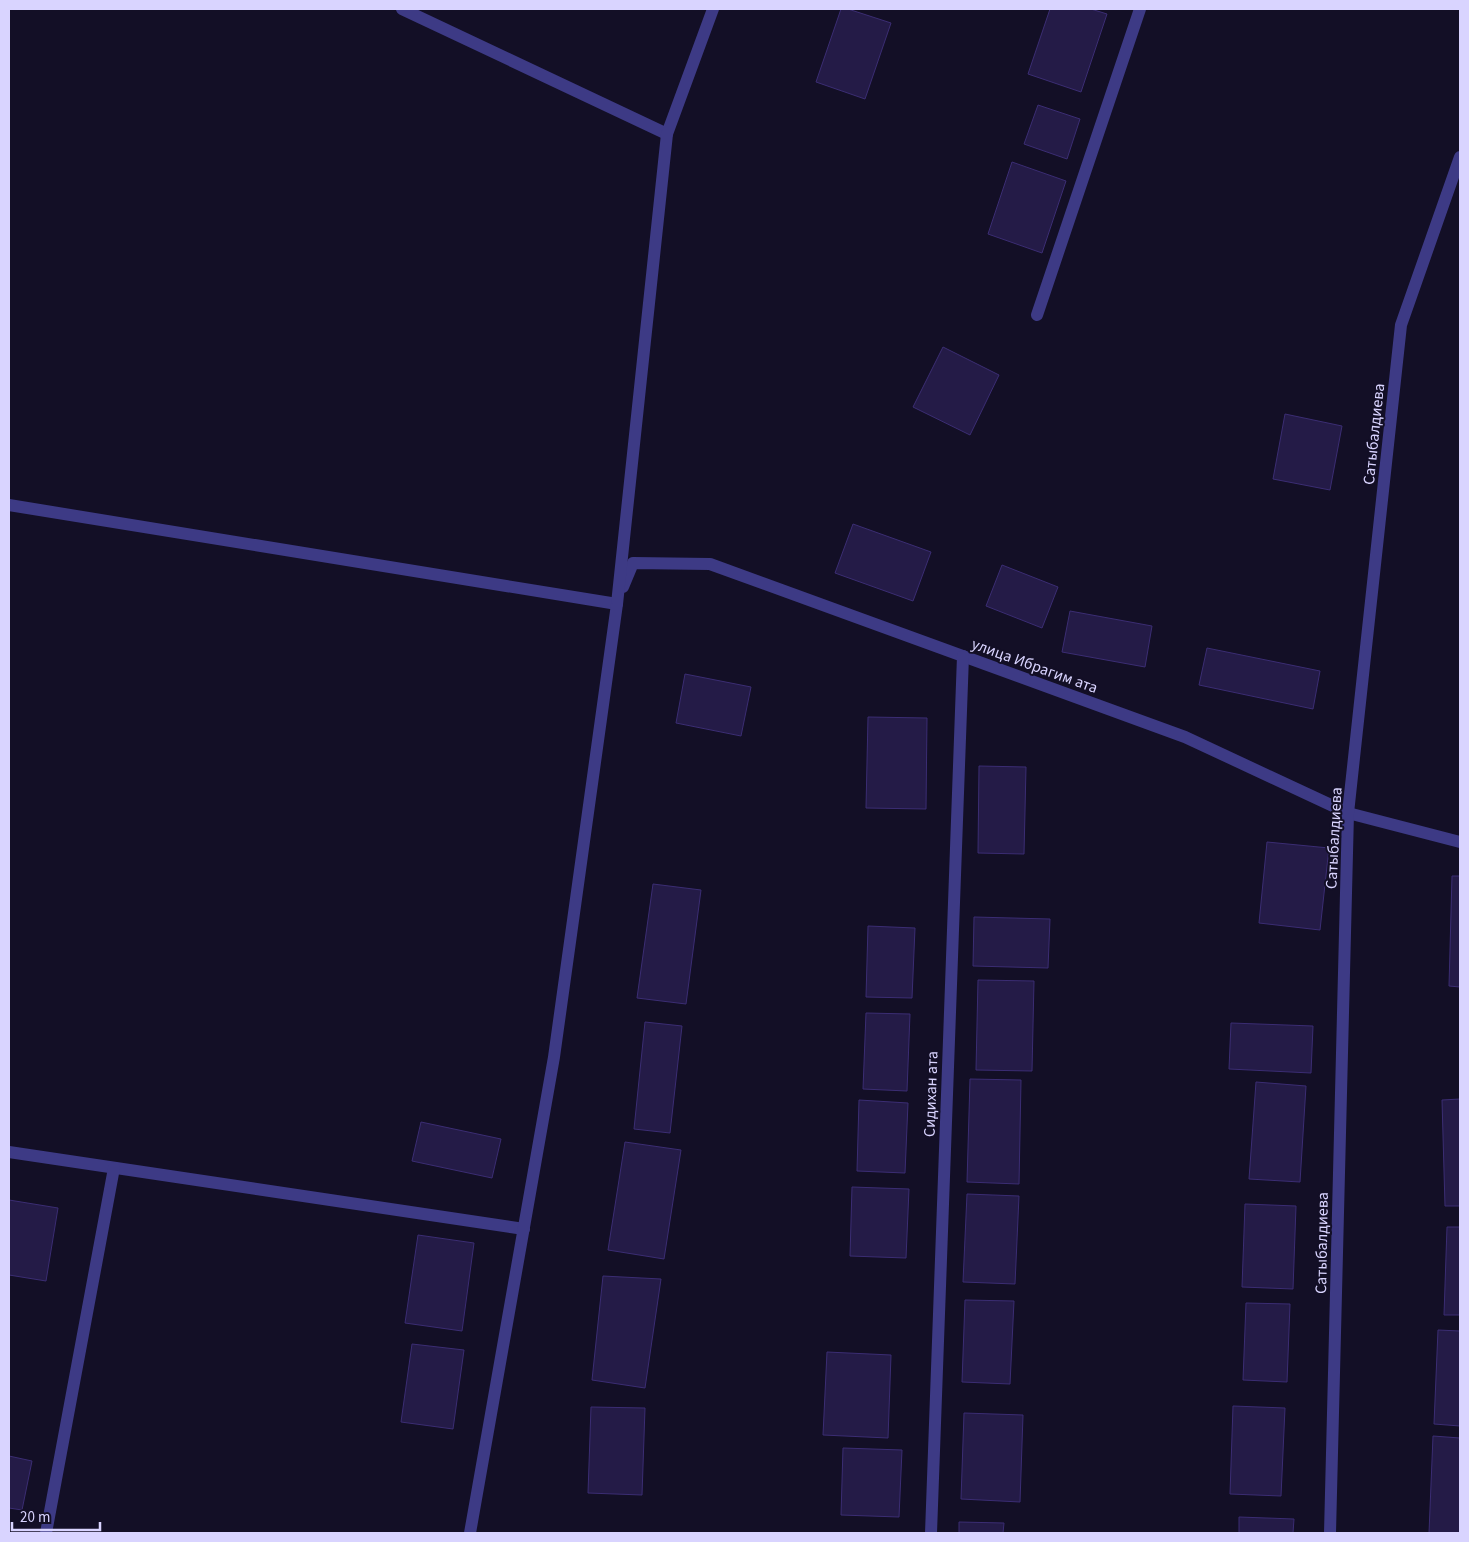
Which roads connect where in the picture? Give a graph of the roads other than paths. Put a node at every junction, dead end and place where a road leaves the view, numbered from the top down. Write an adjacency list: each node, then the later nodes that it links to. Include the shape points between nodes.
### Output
1 (402, 9): 4 (street)
2 (713, 9): 4 (street)
3 (1140, 9): 6 (street)
4 (667, 134): 8 (street)
5 (1460, 156): 10 (street, Сатыбалдиева, via 1401,325)
6 (1038, 315)
7 (9, 505): 8 (street)
8 (617, 604): 9 (street, улица Ибрагим ата, via 633,563 710,564); 14 (street, via 554,1057)
9 (963, 656): 10 (street, улица Ибрагим ата, via 1185,737); 17 (street, Сидихан ата)
10 (1348, 813): 11 (street, улица Ибрагим ата); 18 (street, Сатыбалдиева)
11 (1460, 842)
12 (9, 1152): 13 (street)
13 (114, 1168): 14 (street); 15 (street)
14 (524, 1229): 16 (street)
15 (46, 1533)
16 (470, 1533)
17 (931, 1533)
18 (1330, 1533)

